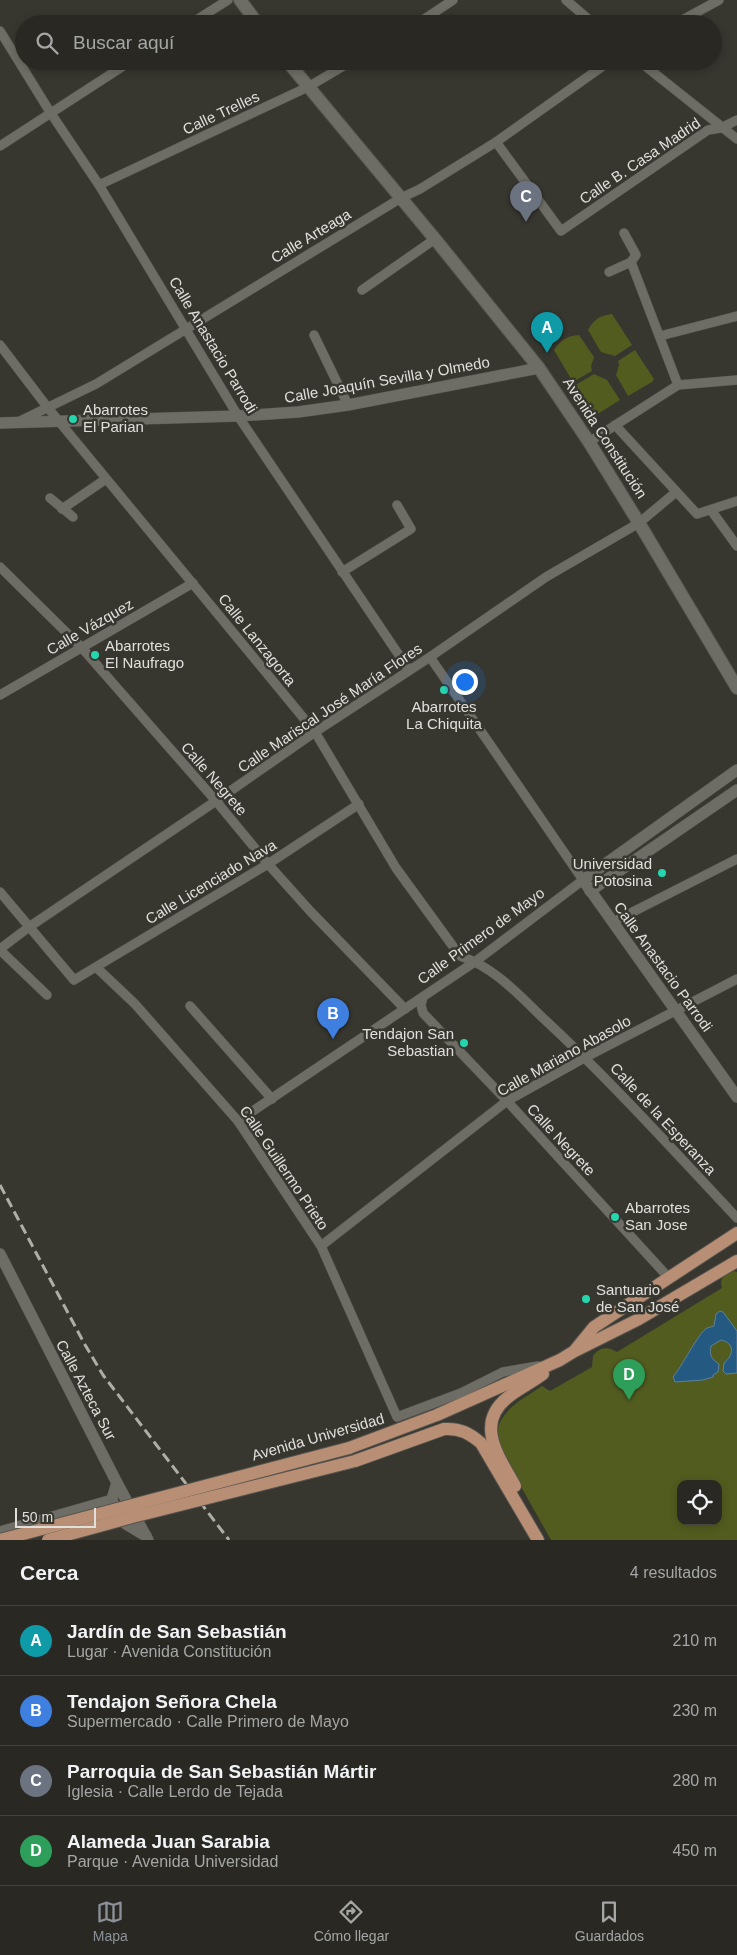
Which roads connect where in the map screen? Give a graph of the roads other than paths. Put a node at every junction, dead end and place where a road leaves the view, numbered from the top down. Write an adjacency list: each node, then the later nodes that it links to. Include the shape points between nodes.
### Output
1 (228, 0): 6 (street)
2 (240, 0): 7 (main road)
3 (453, 0): 8 (street)
4 (566, 0): 9 (street)
5 (718, 0): 10 (street)
6 (204, 15)
7 (251, 15)
8 (430, 15)
9 (584, 15)
10 (691, 15)
11 (1, 35): 12 (street, Calle Anastacio Parrodi)
12 (15, 57)
13 (23, 70): 20 (street, Calle Anastacio Parrodi)
14 (117, 70): 20 (street)
15 (295, 70): 19 (main road, Avenida Constitución)
16 (337, 70): 19 (street, Calle Trelles)
17 (597, 70): 24 (street, Calle Arteaga)
18 (650, 70): 22 (street)
19 (308, 87): 26 (street, Calle Trelles); 27 (main road, Avenida Constitución)
20 (50, 112): 25 (street); 26 (street, Calle Anastacio Parrodi)
21 (737, 120): 22 (street, Calle B. Casa Madrid)
22 (721, 128): 23 (street); 24 (street, Calle B. Casa Madrid, via 708,130 561,231)
23 (737, 139)
24 (496, 142): 27 (street, Calle Arteaga)
25 (0, 146)
26 (99, 185): 34 (street, Calle Anastacio Parrodi)
27 (401, 198): 29 (main road, Avenida Constitución); 34 (street, Calle Arteaga)
28 (624, 233): 30 (street, via 636,255)
29 (435, 239): 32 (street); 38 (main road, Avenida Constitución)
30 (631, 262): 31 (street); 36 (street)
31 (609, 272)
32 (362, 290)
33 (737, 316): 36 (street)
34 (185, 329): 42 (street, Calle Arteaga, via 96,384); 43 (street, Calle Anastacio Parrodi)
35 (314, 335): 41 (street)
36 (660, 336): 40 (street)
37 (0, 345): 42 (street, Calle Lanzagorta)
38 (539, 368): 41 (street, Calle Joaquín Sevilla y Olmedo); 48 (main road, Avenida Constitución)
39 (737, 380): 40 (street)
40 (678, 385): 47 (street)
41 (348, 405): 43 (street, Calle Joaquín Sevilla y Olmedo)
42 (48, 408): 45 (street, Calle Arteaga); 46 (street, Calle Lanzagorta)
43 (238, 416): 46 (street, Calle Joaquín Sevilla y Olmedo); 60 (street, Calle Anastacio Parrodi)
44 (0, 422): 45 (street, Calle Joaquín Sevilla y Olmedo)
45 (19, 422): 46 (street, Calle Joaquín Sevilla y Olmedo)
46 (61, 422): 49 (street, Calle Lanzagorta)
47 (615, 425): 48 (street); 50 (street)
48 (589, 442): 57 (main road, Avenida Constitución)
49 (106, 479): 54 (street); 61 (street, Calle Lanzagorta)
50 (676, 492): 55 (street, via 697,514); 57 (street, Calle Mariscal José María Flores)
51 (50, 498): 54 (street)
52 (737, 501): 55 (street)
53 (397, 505): 60 (street, via 411,529)
54 (62, 510): 56 (street)
55 (711, 510): 58 (street)
56 (73, 517)
57 (639, 522): 63 (street, Calle Mariscal José María Flores, via 546,577); 65 (main road, Avenida Constitución)
58 (737, 546)
59 (0, 568): 62 (street, Calle Negrete)
60 (342, 572): 64 (street, Calle Anastacio Parrodi)
61 (193, 583): 62 (street, Calle Vázquez); 67 (street, Calle Lanzagorta)
62 (82, 648): 66 (street, Calle Vázquez); 70 (street, Calle Negrete)
63 (430, 656): 64 (street, Calle Mariscal José María Flores); 74 (street, Calle Anastacio Parrodi)
64 (409, 670): 67 (street, Calle Mariscal José María Flores)
65 (737, 688)
66 (0, 695)
67 (315, 732): 70 (street, Calle Mariscal José María Flores); 71 (street, Calle Lanzagorta)
68 (737, 770): 74 (street, Calle Primero de Mayo)
69 (737, 790): 75 (street)
70 (216, 801): 73 (street, Calle Negrete); 78 (street, Calle Mariscal José María Flores)
71 (359, 804): 73 (street, Calle Licenciado Nava); 80 (street, Calle Lanzagorta, via 396,868 460,956)
72 (737, 859): 77 (street)
73 (268, 864): 81 (street, Calle Licenciado Nava); 86 (street, Calle Negrete)
74 (583, 880): 75 (street, Calle Anastacio Parrodi); 80 (street, Calle Primero de Mayo)
75 (590, 891): 77 (street, Calle Anastacio Parrodi)
76 (0, 892): 78 (street)
77 (613, 922): 87 (street, Calle Anastacio Parrodi)
78 (30, 927): 79 (street, Calle Mariscal José María Flores); 81 (street, Calle Licenciado Nava, via 74,980)
79 (0, 950): 83 (street)
80 (476, 961): 84 (street, Calle Primero de Mayo); 88 (street, Calle de la Esperanza, via 501,978)
81 (97, 968): 92 (street, Calle Guillermo Prieto, via 135,1004)
82 (737, 979): 87 (street, Calle Mariano Abasolo)
83 (47, 995)
84 (423, 997): 86 (street, Calle Primero de Mayo); 91 (street, Calle Negrete, via 423,1013)
85 (190, 1006): 90 (street)
86 (405, 1009): 90 (street, Calle Primero de Mayo)
87 (676, 1011): 88 (street, Calle Mariano Abasolo); 89 (street, Calle Anastacio Parrodi)
88 (586, 1057): 91 (street, Calle Mariano Abasolo); 93 (street, Calle de la Esperanza)
89 (737, 1096)
90 (272, 1099): 92 (street, Calle Primero de Mayo)
91 (507, 1101): 95 (street, Calle Mariano Abasolo); 98 (street, Calle Negrete)
92 (238, 1121): 95 (street, Calle Guillermo Prieto)
93 (737, 1218)
94 (737, 1233): 98 (main road, Avenida Universidad)
95 (320, 1246): 100 (street, Calle Guillermo Prieto, via 397,1418 461,1393 503,1372)
96 (0, 1254): 101 (street, Calle Azteca Sur)
97 (737, 1261): 99 (main road, Avenida Universidad, via 637,1320)
98 (669, 1278): 99 (main road, Avenida Universidad, via 594,1327)
99 (573, 1352): 100 (main road, Avenida Universidad)
100 (557, 1362): 103 (main road, via 506,1399 491,1420 494,1446 525,1504); 107 (main road, Avenida Universidad, bridge, via 437,1415 349,1448)
101 (117, 1483): 102 (street); 106 (street, Calle Azteca Sur)
102 (112, 1499): 104 (street); 105 (street)
103 (527, 1523): 108 (main road, Avenida Universidad, bridge, via 481,1443 468,1432 456,1428 444,1429 356,1461); 110 (main road)
104 (126, 1524): 106 (street); 109 (street)
105 (0, 1531)
106 (147, 1538)
107 (0, 1540)
108 (48, 1540)
109 (71, 1540)
110 (538, 1540)

